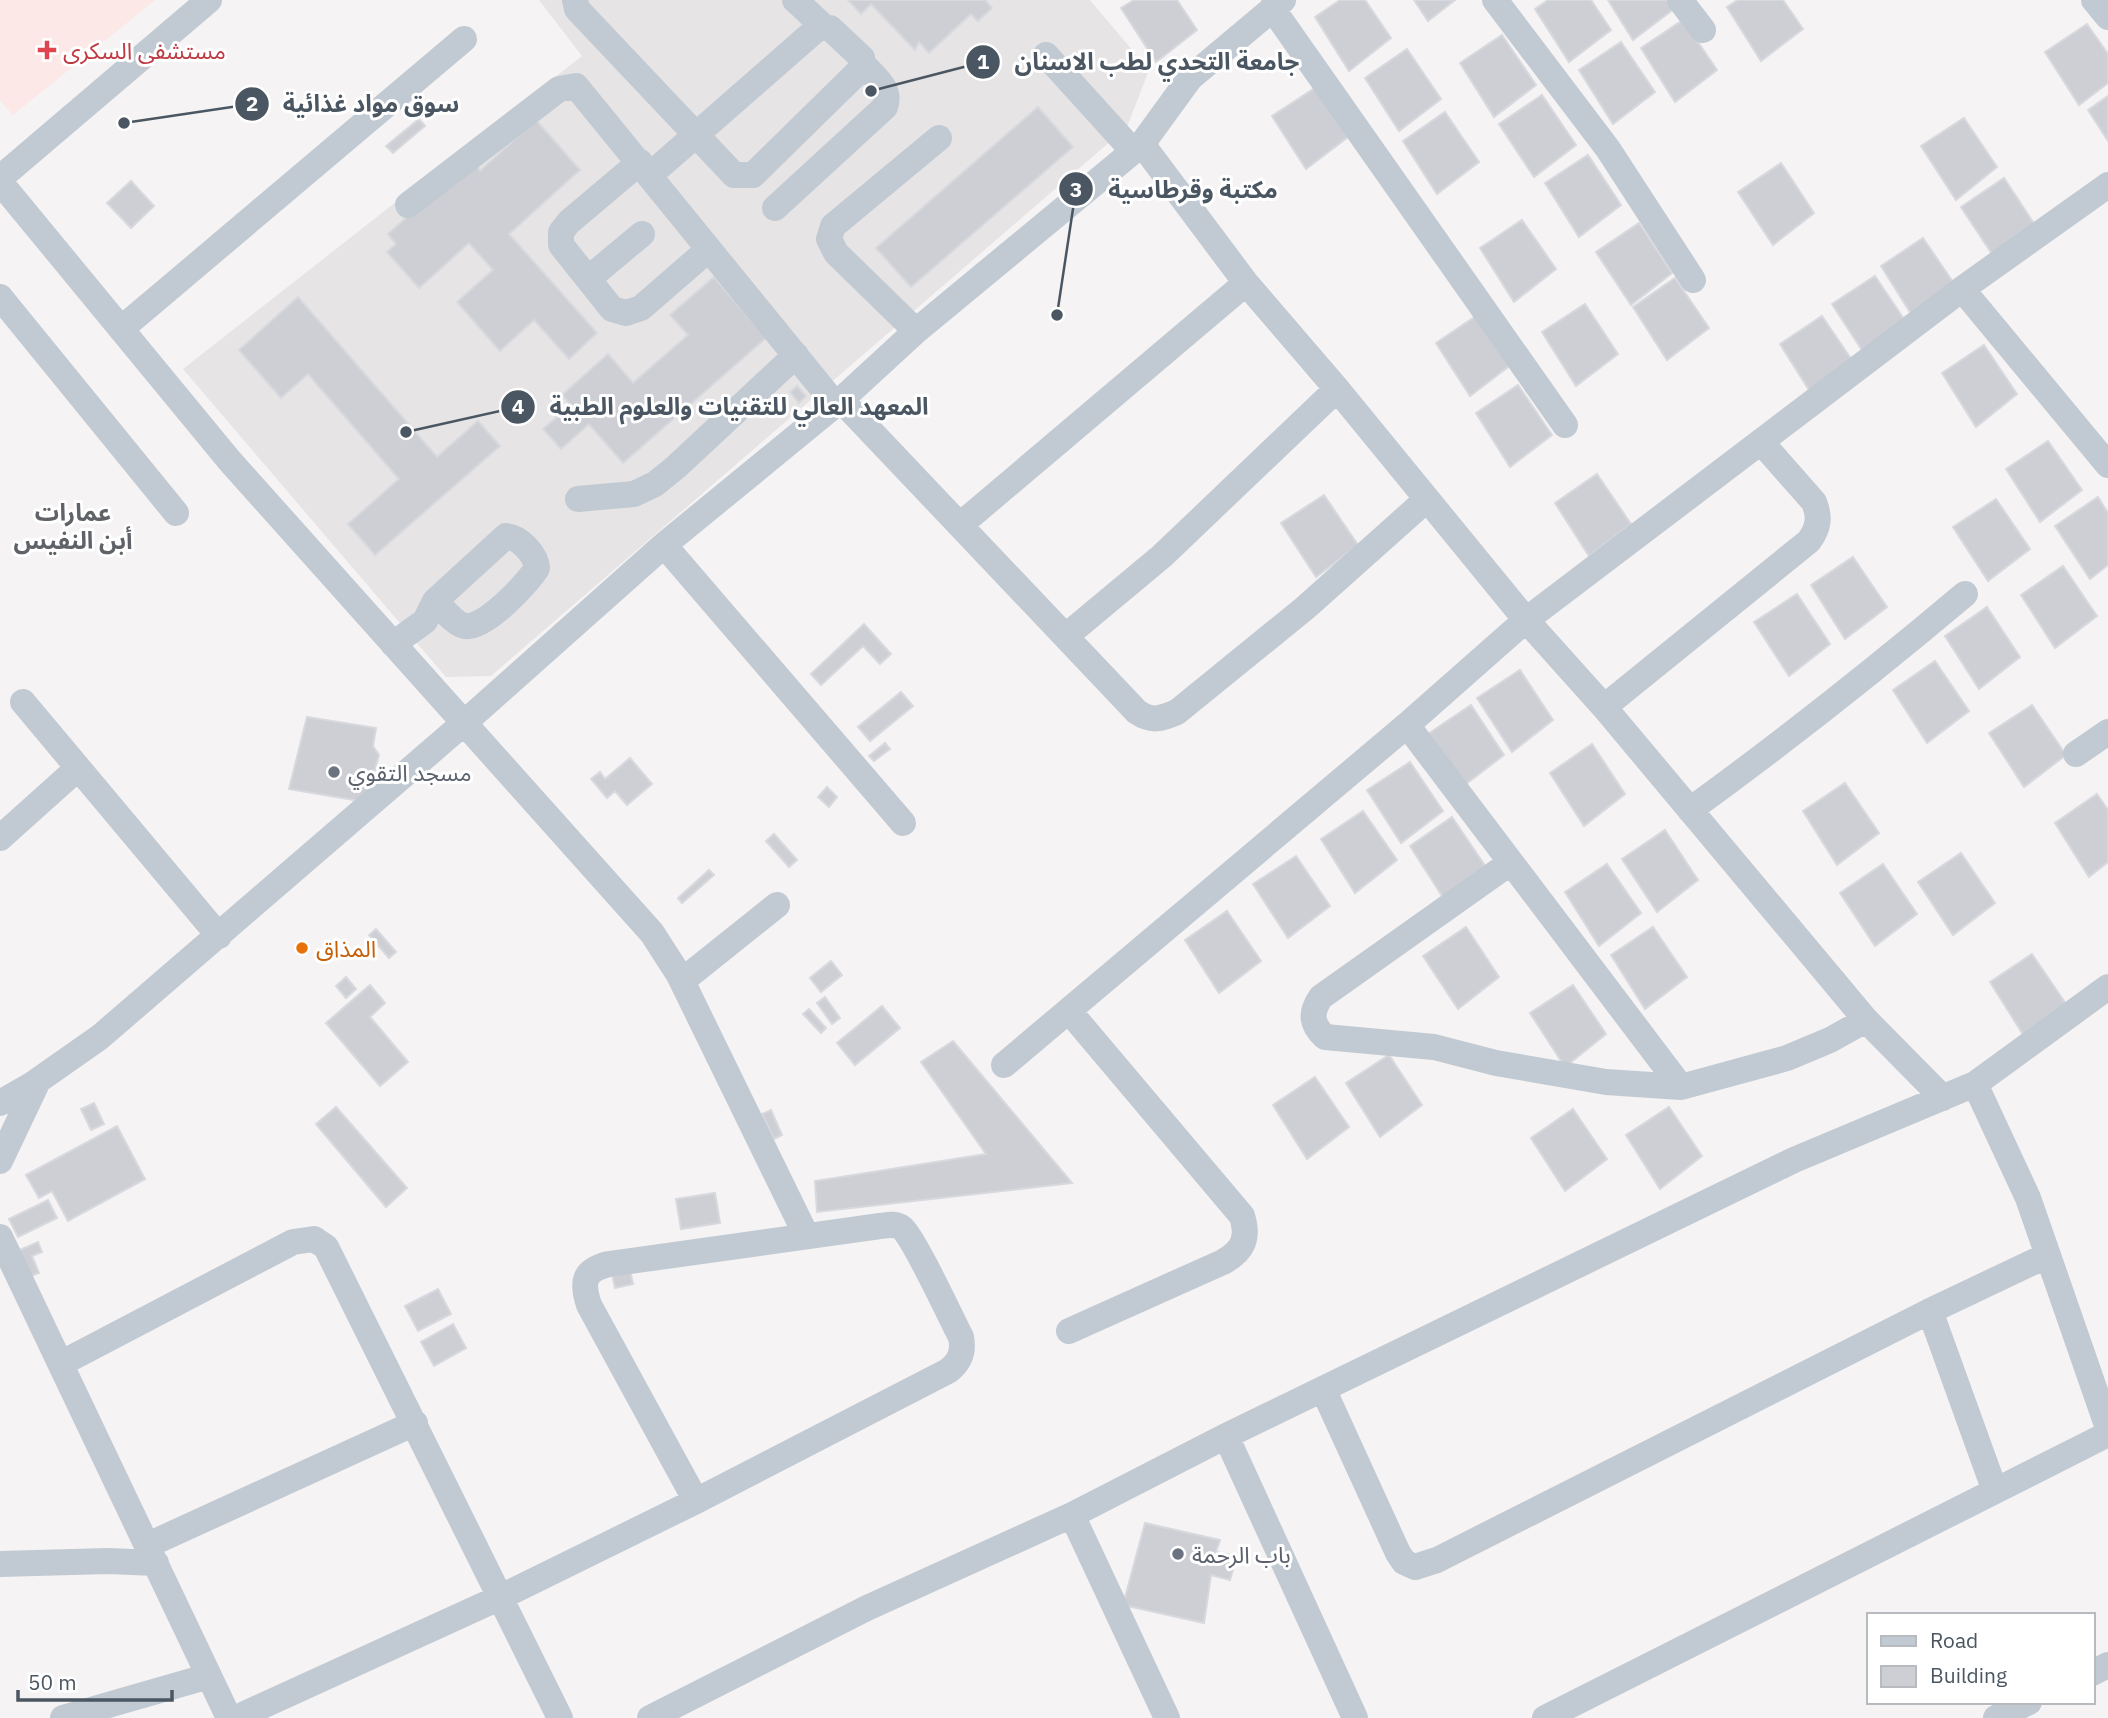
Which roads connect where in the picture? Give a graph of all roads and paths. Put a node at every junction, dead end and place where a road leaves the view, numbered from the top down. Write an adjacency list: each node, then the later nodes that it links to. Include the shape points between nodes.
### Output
1 (209, 0): 18 (street)
2 (575, 0): 14 (street, via 578,9)
3 (795, 0): 9 (street)
4 (1495, 0): 25 (street, via 1608,149)
5 (1680, 0): 10 (street)
6 (2094, 0): 8 (street)
7 (1277, 4): 16 (street, via 1190,78); 34 (street)
8 (2108, 17)
9 (822, 26): 13 (street, via 830,27); 14 (street)
10 (1703, 30)
11 (464, 39): 29 (street)
12 (1046, 55): 16 (street)
13 (863, 64): 14 (street, via 753,175 734,176); 21 (street, via 886,90 885,107)
14 (696, 135): 17 (street)
15 (939, 138): 30 (street, via 833,226 829,239 836,253)
16 (1137, 148): 26 (street); 30 (street)
17 (645, 169): 20 (street, via 576,86 567,86); 23 (street); 24 (street, via 561,232 561,245)
18 (0, 180): 29 (street)
19 (2108, 185): 27 (street)
20 (408, 205)
21 (775, 208)
22 (642, 234): 24 (street)
23 (709, 249): 24 (street, via 641,308 626,313 612,309); 31 (street)
24 (588, 279)
25 (1693, 281)
26 (1246, 283): 32 (street); 40 (street)
27 (1962, 289): 35 (street); 36 (street)
28 (0, 297): 39 (street)
29 (121, 329): 46 (street, via 229,460)
30 (916, 331): 33 (street)
31 (796, 355): 33 (street); 37 (street, via 655,484 634,494)
32 (1337, 390): 38 (street); 45 (street, via 1162,556)
33 (838, 402): 40 (street); 41 (street)
34 (1564, 425)
35 (1761, 442): 44 (street); 48 (street, via 1814,502 1819,520 1816,531)
36 (2108, 465)
37 (578, 499)
38 (1426, 500): 44 (street); 45 (street, via 1305,608 1177,712 1163,718 1148,719 1137,712)
39 (176, 513)
40 (960, 525): 45 (street)
41 (664, 545): 49 (street); 55 (street)
42 (1965, 594): 54 (street, via 1787,740)
43 (435, 601): 46 (street, via 425,621)
44 (1526, 620): 48 (street); 50 (street)
45 (1066, 636)
46 (393, 643): 49 (street)
47 (23, 702): 53 (street)
48 (1604, 707): 54 (street)
49 (464, 723): 59 (street); 60 (street, via 652,933)
50 (1406, 725): 57 (street); 62 (street)
51 (2108, 733): 52 (street)
52 (2076, 754)
53 (78, 768): 56 (street); 59 (street)
54 (1690, 810): 63 (street)
55 (903, 823)
56 (0, 838)
57 (1510, 863): 67 (street); 67 (street, via 1321,997 1312,1018 1316,1028 1325,1037 1434,1047 1606,1082)
58 (777, 905): 60 (street)
59 (219, 936): 65 (street, via 100,1037)
60 (682, 981): 71 (street)
61 (2108, 987): 66 (street)
62 (1069, 1011): 64 (street); 75 (street, via 1242,1216 1245,1238 1241,1250 1223,1262)
63 (1866, 1020): 67 (street, via 1787,1058); 68 (street)
64 (1004, 1065)
65 (38, 1081): 69 (street); 70 (street)
66 (1975, 1083): 68 (street); 73 (street, via 2028,1198)
67 (1681, 1087)
68 (1943, 1098): 77 (street, via 1794,1160)
69 (0, 1102)
70 (0, 1161)
71 (806, 1236): 83 (street, via 609,1264 589,1272 585,1292 589,1305); 83 (street, via 893,1224 900,1227 961,1337 961,1357 948,1371)
72 (0, 1237): 76 (street)
73 (2048, 1255): 74 (street); 79 (street)
74 (1930, 1311): 77 (street, via 1420,1566 1404,1562 1398,1553); 82 (street)
75 (1069, 1332)
76 (62, 1363): 78 (street, via 293,1242 314,1239 332,1256); 85 (street)
77 (1323, 1389): 81 (street)
78 (415, 1423): 85 (street); 87 (street)
79 (2108, 1428)
80 (2108, 1434): 82 (street)
81 (1226, 1436): 84 (street); 97 (street)
82 (1996, 1491): 98 (street)
83 (696, 1501): 87 (street)
84 (1072, 1515): 90 (street, via 867,1608); 96 (street)
85 (152, 1554): 86 (street, via 108,1561); 88 (street)
86 (0, 1564)
87 (501, 1597): 93 (street); 94 (street)
88 (209, 1676): 91 (street); 92 (street)
89 (2025, 1704): 99 (street)
90 (681, 1712): 95 (street)
91 (63, 1718)
92 (229, 1718)
93 (236, 1718)
94 (560, 1718)
95 (650, 1718)
96 (1167, 1718)
97 (1355, 1718)
98 (1545, 1718)
99 (1996, 1718)

